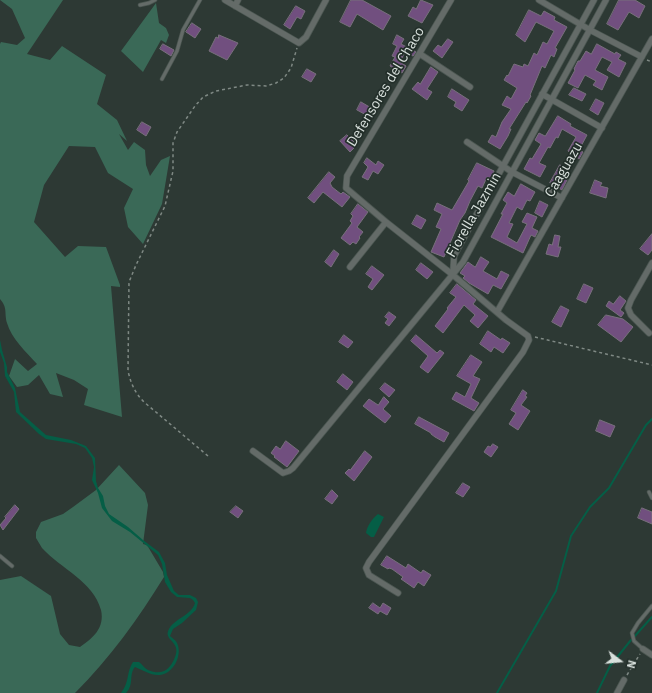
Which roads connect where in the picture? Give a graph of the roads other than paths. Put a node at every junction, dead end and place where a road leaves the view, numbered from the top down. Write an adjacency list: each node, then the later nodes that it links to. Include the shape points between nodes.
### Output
1 (154, 0): 10 (lane)
2 (200, 0): 17 (lane, via 183,30 177,50)
3 (225, 0): 11 (street)
4 (238, 0): 11 (street)
5 (326, 0): 11 (street, via 306,37 299,43)
6 (451, 0): 15 (street, Defensores del Chaco)
7 (539, 0): 12 (street)
8 (594, 0): 12 (street, Fiorella Jazmin)
9 (606, 0): 13 (street, Fiorella Jazmin)
10 (140, 5)
11 (235, 6)
12 (581, 25): 13 (street); 19 (street, Fiorella Jazmin)
13 (590, 30): 16 (street); 20 (street, Fiorella Jazmin)
14 (652, 39): 16 (street, Caaguazu)
15 (420, 54): 18 (street); 26 (street, Defensores del Chaco, via 346,182 346,188)
16 (642, 57): 21 (street, Caaguazu)
17 (162, 79)
18 (470, 87)
19 (542, 94): 20 (street); 23 (street, Fiorella Jazmin)
20 (552, 99): 21 (street); 24 (street, Fiorella Jazmin)
21 (602, 128): 25 (street, Caaguazu)
22 (467, 142): 23 (street)
23 (502, 166): 24 (street); 29 (street, Fiorella Jazmin, via 454,256)
24 (512, 172): 25 (street); 29 (street, Fiorella Jazmin, via 462,262)
25 (562, 198): 30 (street, Caaguazu)
26 (386, 222): 28 (street); 29 (street)
27 (652, 263): 31 (street, via 628,308 631,316)
28 (350, 267)
29 (452, 275): 30 (street); 32 (street, via 289,472 283,473)
30 (497, 312): 37 (street, via 528,336 529,340 523,352 369,562 366,568 370,575)
31 (649, 333)
32 (254, 450)
33 (649, 492): 34 (lane)
34 (652, 498)
35 (0, 556): 36 (lane)
36 (12, 566)
37 (398, 593)
38 (652, 606): 39 (lane, via 632,633 634,641)
39 (643, 649): 40 (street)
40 (652, 655)
41 (624, 680): 42 (street)
42 (616, 693)

